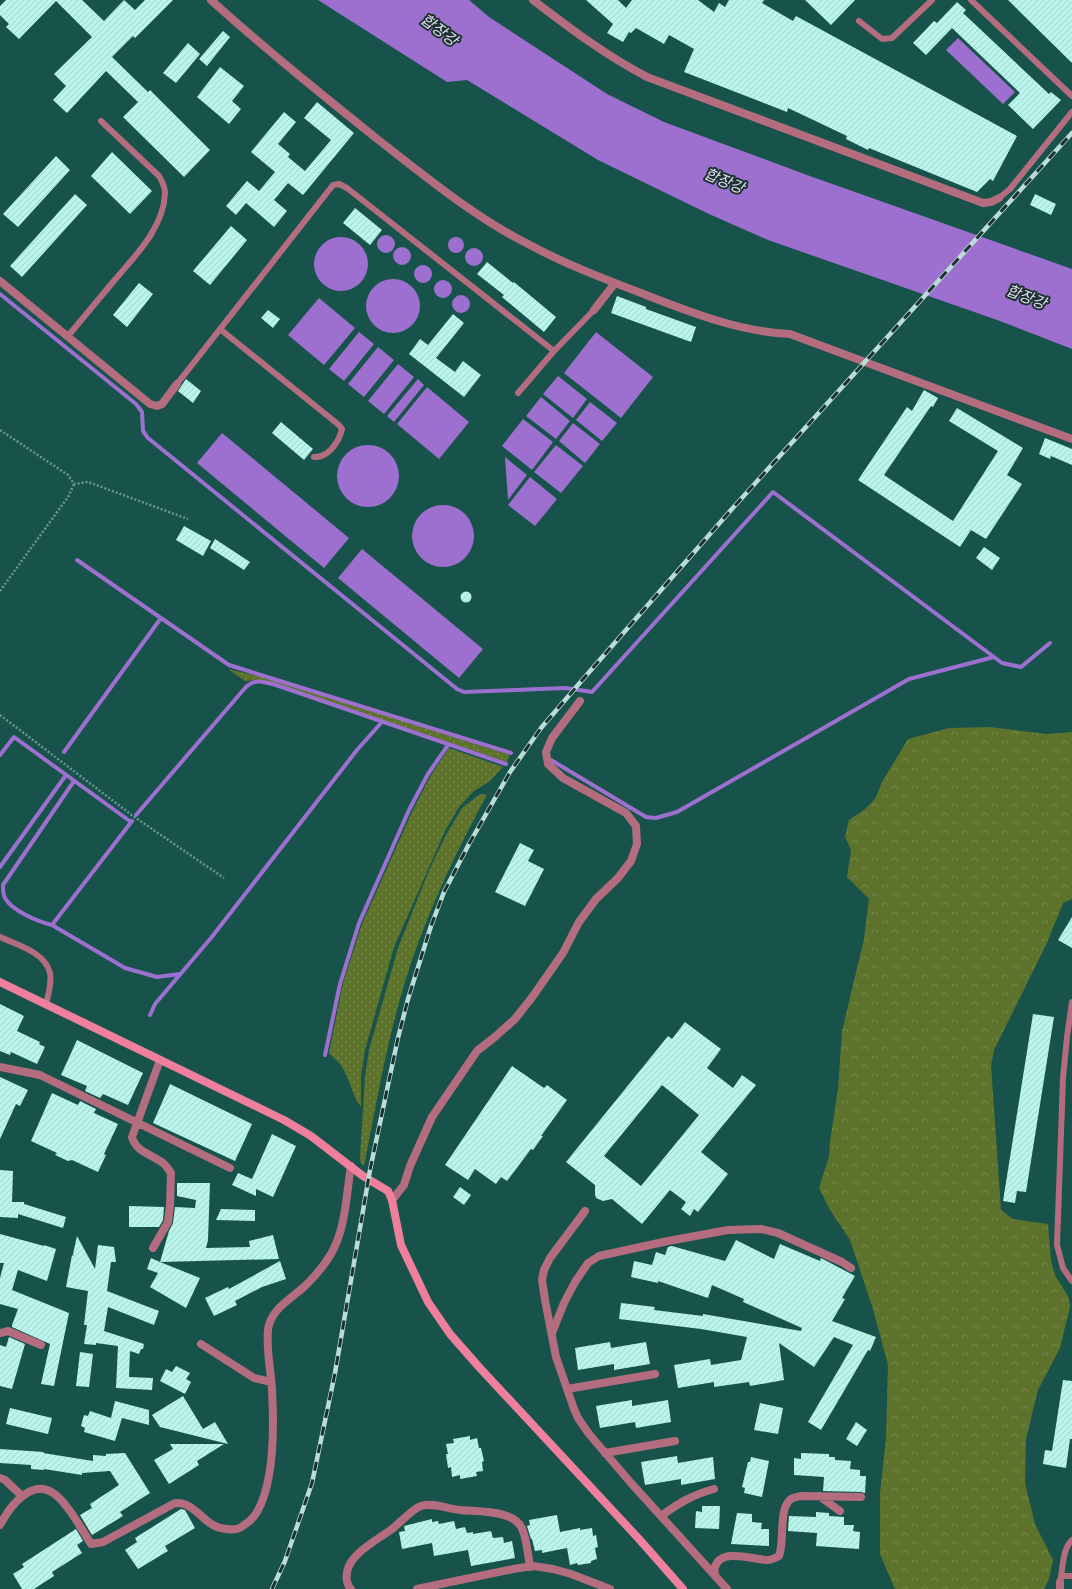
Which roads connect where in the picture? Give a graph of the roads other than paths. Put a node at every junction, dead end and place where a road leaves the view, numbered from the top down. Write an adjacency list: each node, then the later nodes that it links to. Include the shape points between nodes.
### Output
1 (211, 0): 11 (street, via 334,104 483,218 530,245)
2 (533, 0): 9 (street, via 583,39 647,77 983,203)
3 (932, 0): 5 (lane, via 892,38 882,39)
4 (971, 0): 6 (lane)
5 (859, 20)
6 (1072, 96)
7 (1072, 112): 9 (lane, via 1010,189)
8 (101, 121): 14 (lane, via 159,176 165,192 163,208 144,245)
9 (999, 198)
10 (0, 281): 14 (street)
11 (615, 283): 12 (street); 18 (street, via 720,322 770,333 790,334)
12 (594, 310): 15 (lane)
13 (220, 330): 15 (lane, via 333,185 339,184); 16 (lane); 19 (lane, via 342,429 326,455)
14 (68, 336): 16 (street, via 150,404 162,404)
15 (554, 351): 17 (lane)
16 (177, 384)
17 (518, 393)
18 (1072, 439)
19 (314, 457)
20 (580, 701): 30 (street, via 552,738 546,752 548,764 563,778 626,813 636,826 637,844 631,861 579,922 563,953 515,1019 477,1050 432,1116 404,1185)
21 (0, 937): 24 (lane, via 37,954 44,961 50,973)
22 (0, 982): 24 (street)
23 (1072, 1002): 34 (lane, via 1063,1078 1057,1246 1063,1268)
24 (46, 1005): 25 (street)
25 (160, 1060): 27 (street); 28 (street, via 284,1120 311,1136)
26 (0, 1067): 27 (street, via 40,1075)
27 (136, 1122): 29 (street); 32 (street, via 132,1137 134,1144 162,1162 171,1172 168,1222)
28 (351, 1166): 30 (street, via 388,1191); 40 (street, via 341,1231 331,1255 308,1283 278,1309 271,1319 268,1329)
29 (230, 1168)
30 (392, 1200): 60 (street, via 401,1245 428,1302 450,1334)
31 (585, 1211): 36 (street, via 544,1270 542,1280)
32 (152, 1248)
33 (851, 1268): 36 (street, via 778,1233 761,1229 728,1230 668,1240 599,1256 588,1263 564,1303)
34 (1072, 1281)
35 (0, 1333): 38 (street, via 8,1331)
36 (552, 1334): 41 (street, via 556,1357)
37 (201, 1344): 40 (street, via 254,1378)
38 (41, 1345)
39 (655, 1374): 41 (street)
40 (271, 1382): 46 (street, via 273,1438 270,1469 264,1496 256,1514 243,1526 232,1530 220,1529 210,1525 184,1504 175,1503 103,1542 92,1544 57,1496 38,1489)
41 (567, 1389): 43 (street, via 578,1418)
42 (675, 1441): 43 (street)
43 (605, 1453): 50 (street)
44 (0, 1478): 46 (street)
45 (714, 1489): 50 (street, via 688,1498)
46 (22, 1496): 51 (street, via 7,1512)
47 (819, 1496): 48 (street); 49 (street); 54 (street, via 800,1496 792,1498 787,1503 783,1518 780,1556 767,1560 726,1556 715,1566)
48 (861, 1497)
49 (840, 1511)
50 (661, 1516): 54 (street)
51 (0, 1525)
52 (1072, 1540): 56 (lane, via 1068,1544)
53 (530, 1567): 57 (street, via 522,1529 514,1519 496,1513 419,1506 354,1558 346,1574); 58 (street); 59 (street, via 559,1570)
54 (715, 1576): 61 (street)
55 (1072, 1576): 56 (lane)
56 (1060, 1582)
57 (351, 1589)
58 (417, 1589)
59 (610, 1589)
60 (683, 1589)
61 (727, 1589)

